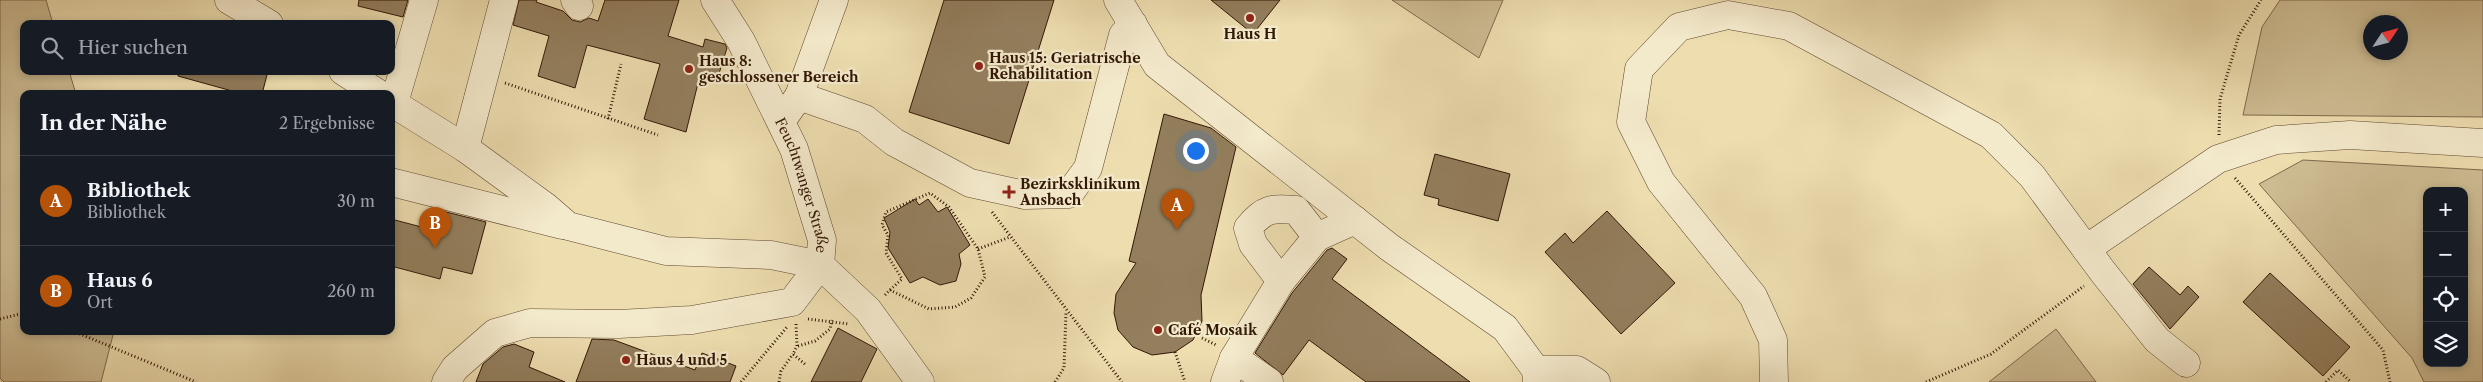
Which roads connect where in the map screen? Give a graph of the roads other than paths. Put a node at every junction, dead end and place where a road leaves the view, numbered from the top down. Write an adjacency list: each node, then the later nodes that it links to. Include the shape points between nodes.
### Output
1 (424, 0): 11 (lane)
2 (504, 0): 16 (lane)
3 (715, 0): 14 (lane, Feuchtwanger Straße)
4 (834, 0): 12 (lane)
5 (1118, 0): 8 (lane)
6 (237, 2): 7 (lane)
7 (263, 20)
8 (1133, 24): 12 (lane, via 1123,35 1088,168 1069,194 1025,196 970,183 894,142 866,119); 18 (lane, via 1157,66)
9 (350, 75): 10 (lane)
10 (373, 90)
11 (392, 90)
12 (800, 96): 14 (lane)
13 (395, 104): 16 (lane)
14 (782, 120): 22 (lane, Feuchtwanger Straße, via 822,240)
15 (2483, 143): 21 (lane, via 2350,135 2276,140 2218,159)
16 (465, 148): 19 (lane)
17 (395, 183): 19 (lane)
18 (1355, 220): 20 (lane); 26 (lane, via 1505,328)
19 (568, 226): 22 (lane, via 666,251 771,255)
20 (1317, 237): 23 (lane); 23 (lane, via 1296,210 1274,208 1258,215 1248,228 1253,244)
21 (2086, 249): 24 (lane, via 2157,340); 31 (lane, via 2032,176 1991,135 1790,26 1728,15 1679,27 1639,69 1631,122 1661,182 1753,296 1773,340)
22 (820, 265): 27 (lane, via 794,309 619,324 530,323 495,333 455,368); 28 (lane, Feuchtwanger Straße, via 875,318)
23 (1281, 281): 25 (lane)
24 (2186, 363)
25 (1230, 370): 29 (lane)
26 (1536, 376): 30 (lane, via 1577,370)
27 (446, 382)
28 (920, 382)
29 (1269, 382)
30 (1596, 382)
31 (1774, 382)

